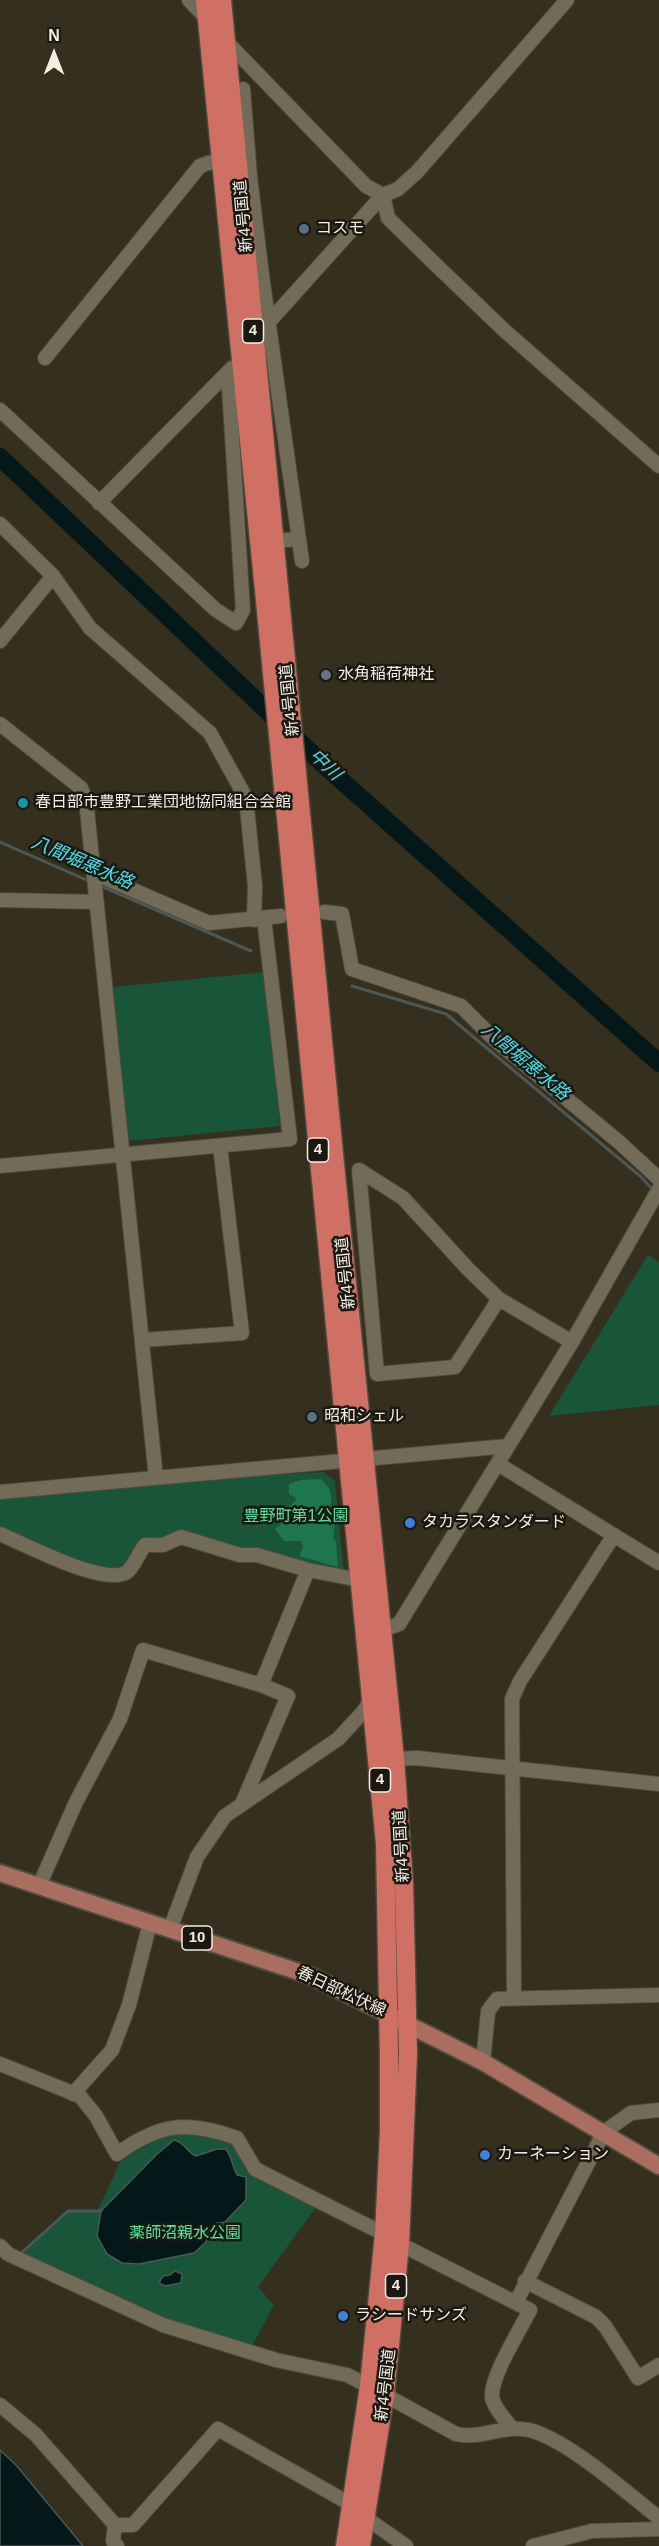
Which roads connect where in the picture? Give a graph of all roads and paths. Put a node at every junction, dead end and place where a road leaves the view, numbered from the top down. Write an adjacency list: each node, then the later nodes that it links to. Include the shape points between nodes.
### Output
1 (189, 0): 4 (street)
2 (222, 0): 5 (highway, 新4号国道 / 4)
3 (567, 0): 8 (street, via 417,172 398,189)
4 (206, 9): 5 (street); 7 (highway, 新4号国道 / 4)
5 (226, 42): 8 (street, via 366,186); 9 (highway, 新4号国道 / 4)
6 (243, 89): 9 (street)
7 (222, 161): 10 (street, via 200,166); 11 (highway, 新4号国道 / 4)
8 (382, 195): 9 (street); 14 (street, via 388,218 435,264)
9 (260, 324): 17 (street); 37 (highway, 新4号国道 / 4, via 282,619)
10 (45, 358)
11 (241, 358): 12 (street); 37 (highway, 新4号国道 / 4, via 288,840)
12 (228, 372): 15 (street); 15 (street, via 243,610 236,623 216,610)
13 (0, 410): 15 (street)
14 (659, 466)
15 (99, 504)
16 (0, 524): 20 (street)
17 (299, 539): 18 (street); 19 (street)
18 (284, 540)
19 (302, 561)
20 (53, 576): 21 (street); 27 (street, via 90,628 210,733 246,798)
21 (0, 641)
22 (0, 724): 23 (street, via 85,793)
23 (95, 885): 24 (street); 27 (street, via 209,923); 29 (street)
24 (0, 900)
25 (324, 912): 31 (street, via 342,914 352,969 461,1006 495,1040)
26 (281, 916): 27 (street)
27 (259, 919): 28 (street, via 290,1139)
28 (220, 1146): 29 (street); 34 (street, via 242,1333)
29 (124, 1155): 30 (street); 34 (street)
30 (0, 1166)
31 (659, 1179)
32 (656, 1195): 35 (street)
33 (499, 1299): 33 (street, via 403,1198 360,1170 377,1374 455,1367); 35 (street)
34 (142, 1340): 39 (street)
35 (572, 1342): 36 (street)
36 (508, 1446): 37 (street); 38 (street)
37 (357, 1460): 39 (street); 45 (highway, 新4号国道 / 4); 46 (highway, 新4号国道 / 4)
38 (498, 1464): 42 (street); 46 (street, via 399,1624)
39 (156, 1478): 40 (street)
40 (0, 1492)
41 (0, 1534): 44 (street, via 97,1575 128,1571 145,1545 163,1545 182,1538 240,1556 257,1555)
42 (614, 1536): 43 (street); 50 (street, via 514,1692)
43 (659, 1563)
44 (308, 1570): 45 (street); 47 (street)
45 (360, 1580): 48 (highway, 新4号国道 / 4)
46 (383, 1630): 49 (highway, 新4号国道 / 4)
47 (261, 1685): 52 (street, via 288,1696); 54 (street, via 143,1650 120,1719 76,1802)
48 (372, 1698): 52 (street, via 338,1739); 59 (highway, 新4号国道 / 4, via 386,1854)
49 (396, 1759): 50 (street); 60 (highway, 新4号国道 / 4)
50 (511, 1768): 51 (street); 58 (street)
51 (659, 1784)
52 (242, 1804): 56 (street, via 225,1816 197,1857)
53 (2, 1877): 54 (main road, 春日部松伏線 / 10)
54 (39, 1886): 55 (main road, 春日部松伏線 / 10)
55 (150, 1923): 56 (main road, 春日部松伏線 / 10); 63 (street, via 129,2005 112,2050)
56 (170, 1929): 59 (main road, 春日部松伏線 / 10, via 312,1976)
57 (659, 1995): 58 (street)
58 (514, 1997): 61 (street, via 497,1999 488,2011)
59 (389, 2014): 60 (main road, 春日部松伏線 / 10); 67 (highway, 新4号国道 / 4)
60 (408, 2024): 61 (main road, 春日部松伏線 / 10); 68 (highway, 新4号国道 / 4)
61 (483, 2062): 65 (main road, 春日部松伏線 / 10)
62 (0, 2064): 63 (street)
63 (73, 2094): 67 (street, via 80,2096 96,2116 117,2154 162,2128 203,2128 225,2133 237,2138 255,2169)
64 (659, 2110): 65 (street, via 630,2113)
65 (604, 2132): 66 (main road, 春日部松伏線 / 10); 70 (street)
66 (659, 2166)
67 (384, 2235): 73 (highway, 新4号国道 / 4)
68 (400, 2244): 71 (street); 73 (highway, 新4号国道 / 4)
69 (10, 2254): 73 (street, via 163,2325 276,2360 347,2375)
70 (525, 2281): 71 (street); 72 (street, via 596,2317 638,2378)
71 (516, 2302): 75 (street, via 530,2310 493,2382 492,2398)
72 (659, 2365)
73 (377, 2390): 75 (street, via 456,2434 468,2437); 76 (highway, 新4号国道 / 4); 77 (highway, 新4号国道 / 4)
74 (0, 2404): 79 (street, via 36,2435)
75 (511, 2427): 78 (street, via 531,2430 567,2448)
76 (352, 2505): 79 (street, via 218,2429 132,2525); 82 (highway, 新4号国道 / 4)
77 (366, 2518): 83 (highway, 新4号国道 / 4); 84 (street)
78 (659, 2518)
79 (115, 2525): 81 (street, via 113,2541)
80 (659, 2529): 85 (street, via 592,2531)
81 (117, 2546)
82 (345, 2546)
83 (361, 2546)
84 (406, 2546)
85 (533, 2546)

